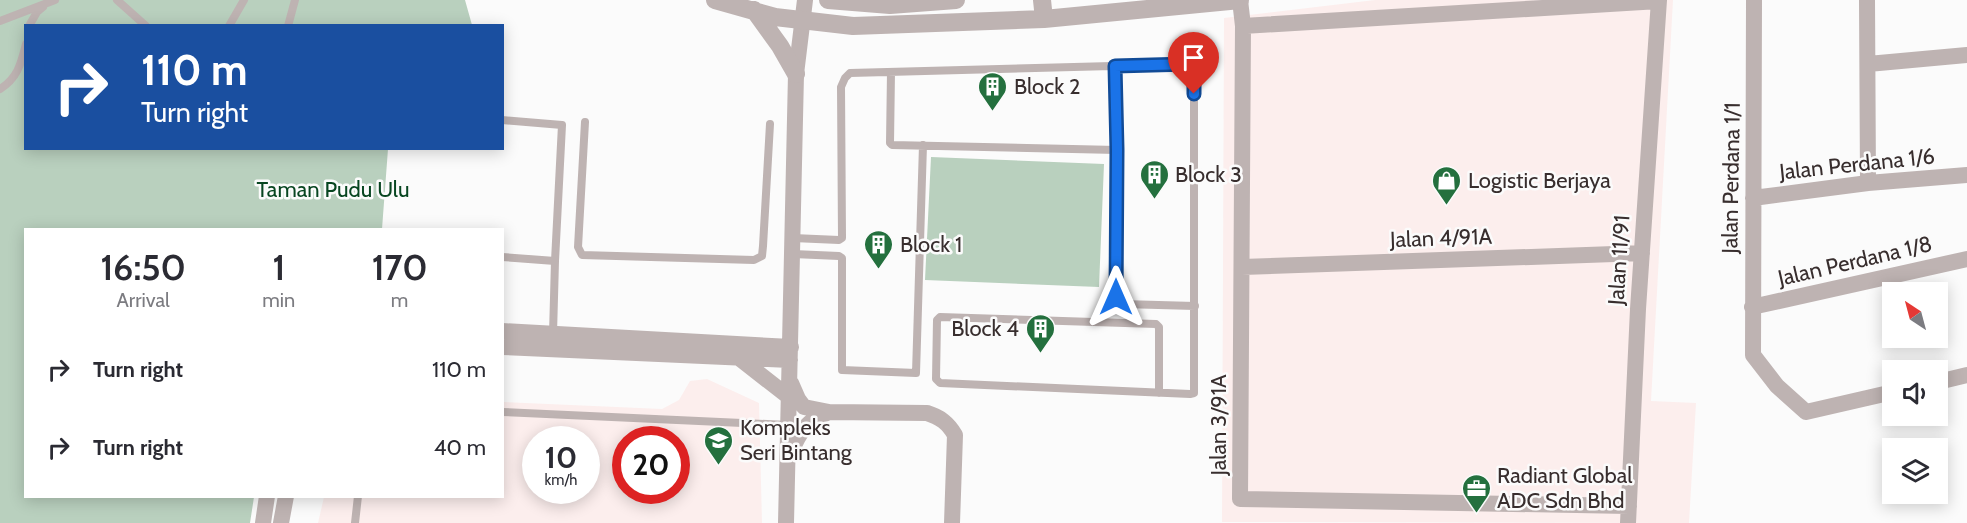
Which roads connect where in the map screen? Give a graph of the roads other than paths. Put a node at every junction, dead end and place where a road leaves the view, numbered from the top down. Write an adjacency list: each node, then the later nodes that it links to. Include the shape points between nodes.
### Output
1 (54, 0): 18 (lane); 20 (lane, via 37,12)
2 (117, 0): 21 (lane)
3 (244, 0): 22 (lane)
4 (295, 0): 23 (lane)
5 (716, 0): 16 (street)
6 (805, 0): 19 (street)
7 (828, 0): 14 (street, via 890,5)
8 (956, 0): 14 (street)
9 (1042, 0): 17 (street)
10 (1240, 0): 15 (street); 24 (street, Jalan 3/91A)
11 (1867, 0): 27 (street)
12 (1659, 1): 24 (street); 41 (street, Jalan 11/91)
13 (1754, 1): 39 (street, Jalan Perdana 1/1)
14 (921, 2)
15 (1074, 8): 17 (street)
16 (754, 10): 19 (street); 30 (street)
17 (1044, 19): 19 (street, via 853,26)
18 (0, 21)
19 (803, 21): 30 (street)
20 (30, 24)
21 (144, 24)
22 (231, 24)
23 (289, 24)
24 (1243, 26): 45 (street, Jalan 3/91A)
25 (24, 53): 31 (lane, via 21,67)
26 (1967, 55): 27 (street)
27 (1868, 64): 38 (street)
28 (1115, 66): 29 (lane); 36 (lane); 46 (lane, via 1189,64 1194,70)
29 (891, 72): 35 (lane, via 890,143); 40 (lane, via 850,73 841,87 841,239)
30 (796, 74): 40 (street)
31 (0, 89)
32 (504, 120): 44 (lane, via 562,125)
33 (585, 122): 34 (lane, via 578,247 582,255 754,260 762,256)
34 (770, 124)
35 (923, 145): 36 (lane); 40 (lane, via 916,373 842,370 842,258)
36 (1117, 150): 46 (lane, via 1117,301)
37 (1967, 175): 38 (street, Jalan Perdana 1/6)
38 (1868, 183): 39 (street, Jalan Perdana 1/6)
39 (1753, 198): 47 (street, Jalan Perdana 1/1)
40 (793, 246): 48 (street)
41 (1642, 253): 45 (street, Jalan 4/91A); 67 (street, Jalan 11/91)
42 (504, 256): 44 (lane)
43 (1967, 259): 47 (street, Jalan Perdana 1/8)
44 (555, 261): 50 (lane)
45 (1242, 267): 67 (street, Jalan 3/91A, via 1240,499)
46 (1195, 306): 57 (lane, via 1195,391)
47 (1752, 307): 58 (street, Jalan Perdana 1/1, via 1753,355 1777,386 1806,412)
48 (791, 328): 52 (street); 53 (street)
49 (504, 331): 50 (street)
50 (553, 334): 52 (street)
51 (504, 347): 52 (street)
52 (739, 352): 53 (street); 59 (street)
53 (790, 354): 55 (street)
54 (1967, 375): 56 (street)
55 (789, 379): 59 (street); 61 (street, via 804,407)
56 (1948, 380)
57 (1159, 393): 57 (lane, via 940,383 936,379 937,320 940,317 1156,324)
58 (1882, 395)
59 (789, 397): 62 (street)
60 (504, 412): 62 (lane)
61 (829, 412): 63 (street, via 804,426); 72 (street, via 927,413 949,426 955,435)
62 (788, 425): 63 (street)
63 (788, 457): 71 (street)
64 (267, 498): 68 (street)
65 (286, 498): 69 (street)
66 (358, 498): 70 (lane)
67 (1628, 515)
68 (263, 523)
69 (281, 523)
70 (355, 523)
71 (786, 523)
72 (952, 523)

